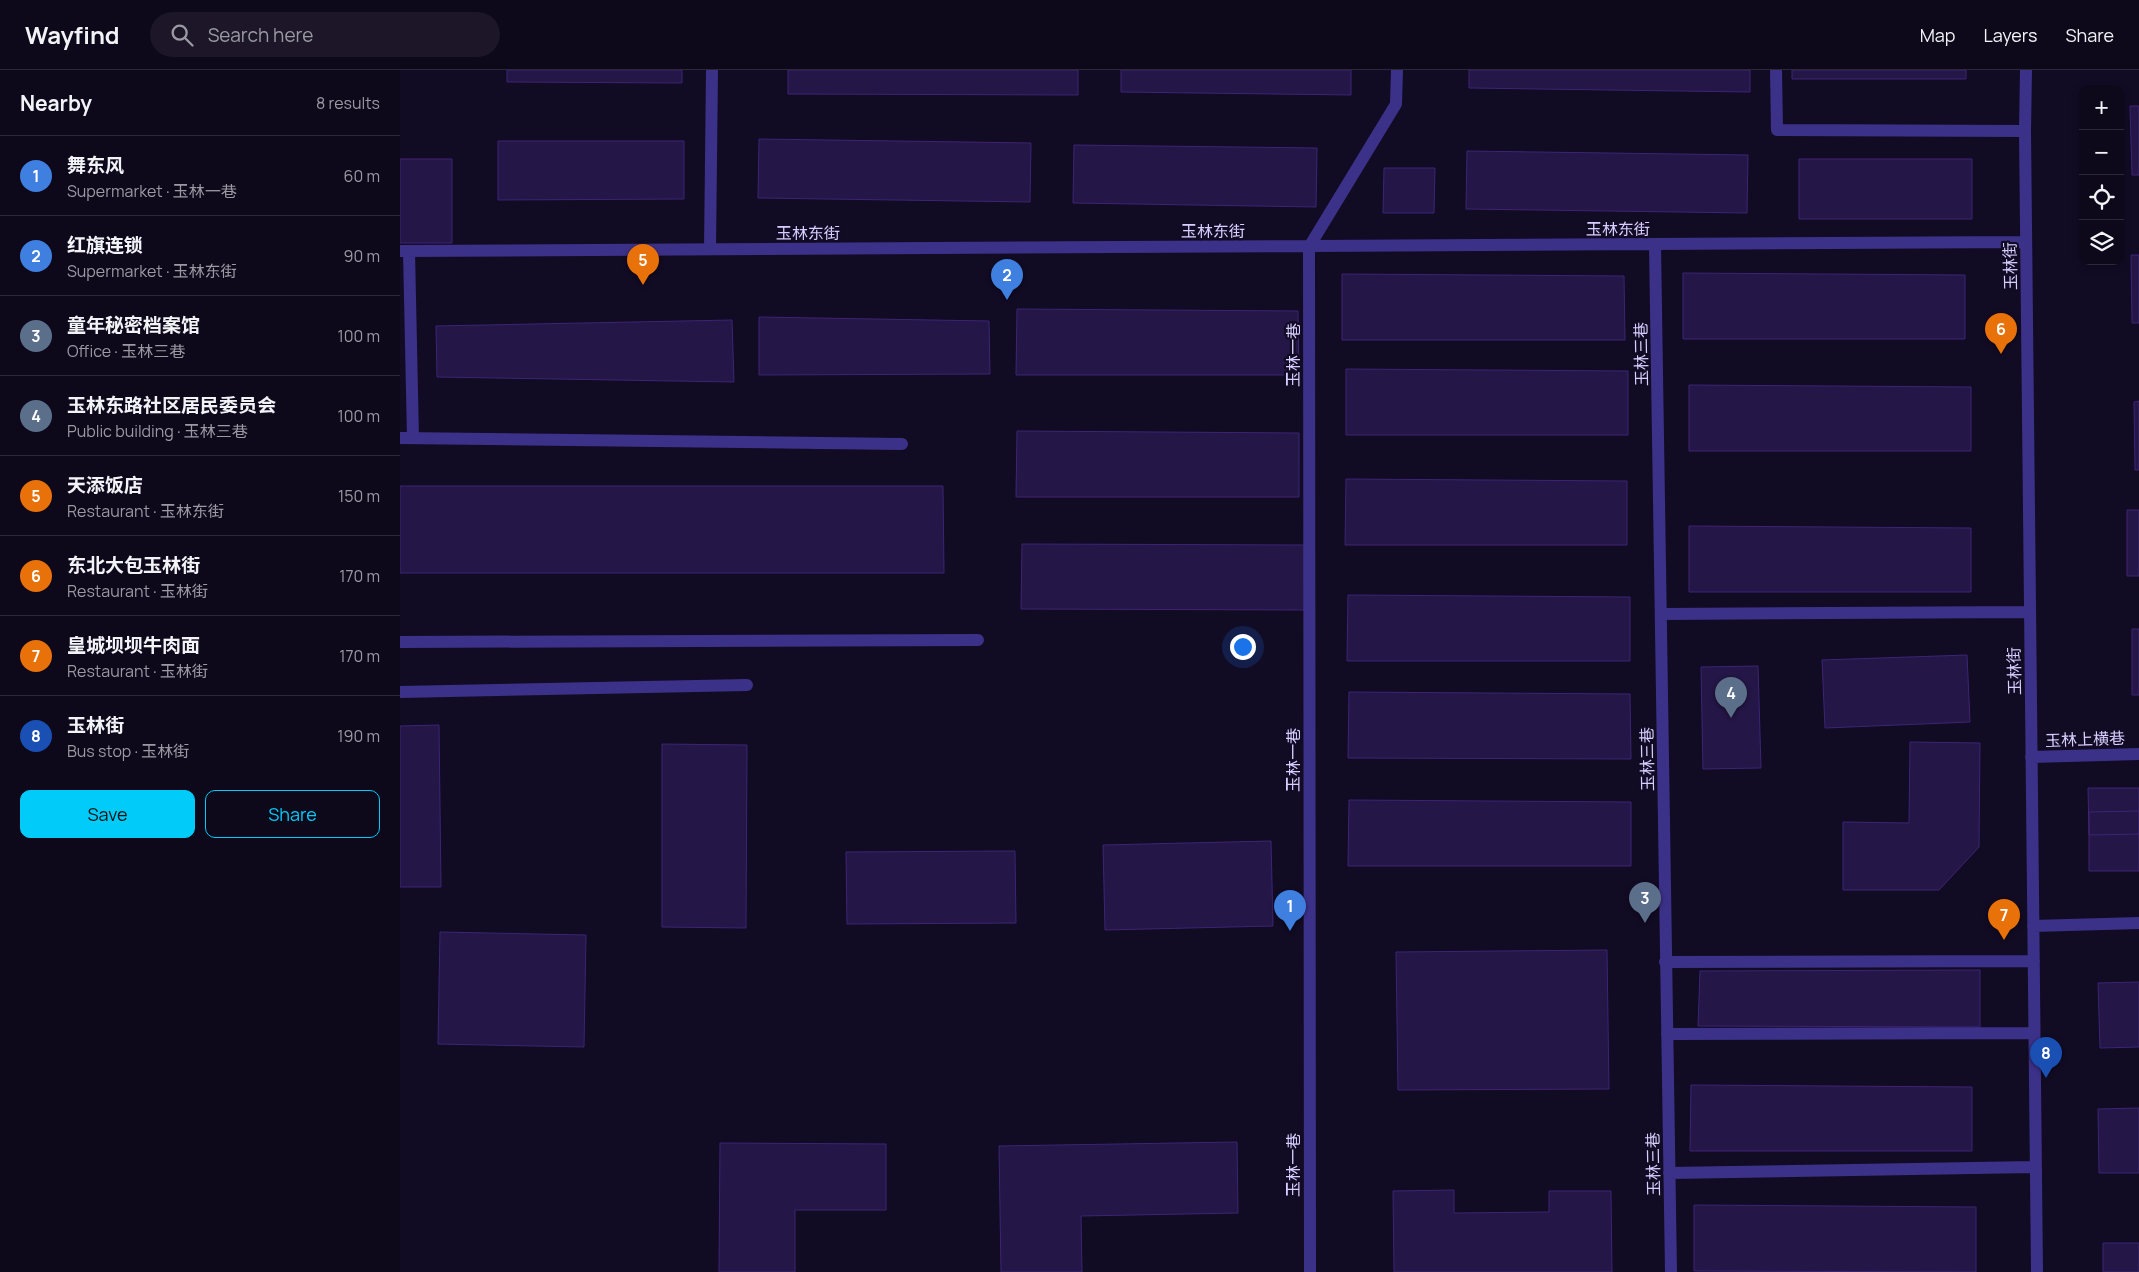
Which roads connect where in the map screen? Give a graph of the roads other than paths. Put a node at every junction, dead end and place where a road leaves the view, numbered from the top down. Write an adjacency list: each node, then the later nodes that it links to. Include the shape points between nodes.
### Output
1 (712, 70): 9 (street)
2 (1398, 70): 8 (street, via 1396,104)
3 (1776, 70): 5 (street, via 1777,130)
4 (2026, 70): 5 (street, 玉林街)
5 (2024, 131): 6 (street, 玉林街)
6 (2026, 242): 7 (street, 玉林东街); 14 (street, 玉林街)
7 (1655, 245): 8 (street, 玉林东街); 15 (street, 玉林三巷)
8 (1309, 247): 9 (street, 玉林东街); 30 (street, 玉林一巷)
9 (710, 250): 10 (street, 玉林东街)
10 (405, 251): 12 (street)
11 (400, 438): 12 (street)
12 (413, 438): 13 (street)
13 (902, 444)
14 (2030, 612): 15 (street); 21 (street, 玉林街)
15 (1661, 614): 25 (street, 玉林三巷)
16 (978, 640): 17 (street)
17 (400, 642)
18 (747, 686): 19 (street)
19 (400, 692)
20 (2139, 754): 21 (street, 玉林上横巷)
21 (2031, 757): 23 (street, 玉林街)
22 (2139, 923): 23 (street)
23 (2033, 926): 24 (street, 玉林街)
24 (2034, 961): 25 (street); 26 (street, 玉林街)
25 (1665, 962): 27 (street, 玉林三巷)
26 (2034, 1032): 27 (street); 28 (street, 玉林街)
27 (1667, 1034): 29 (street, 玉林三巷)
28 (2036, 1167): 29 (street); 32 (street, 玉林街)
29 (1669, 1173): 31 (street, 玉林三巷)
30 (1310, 1272)
31 (1670, 1272)
32 (2036, 1272)

